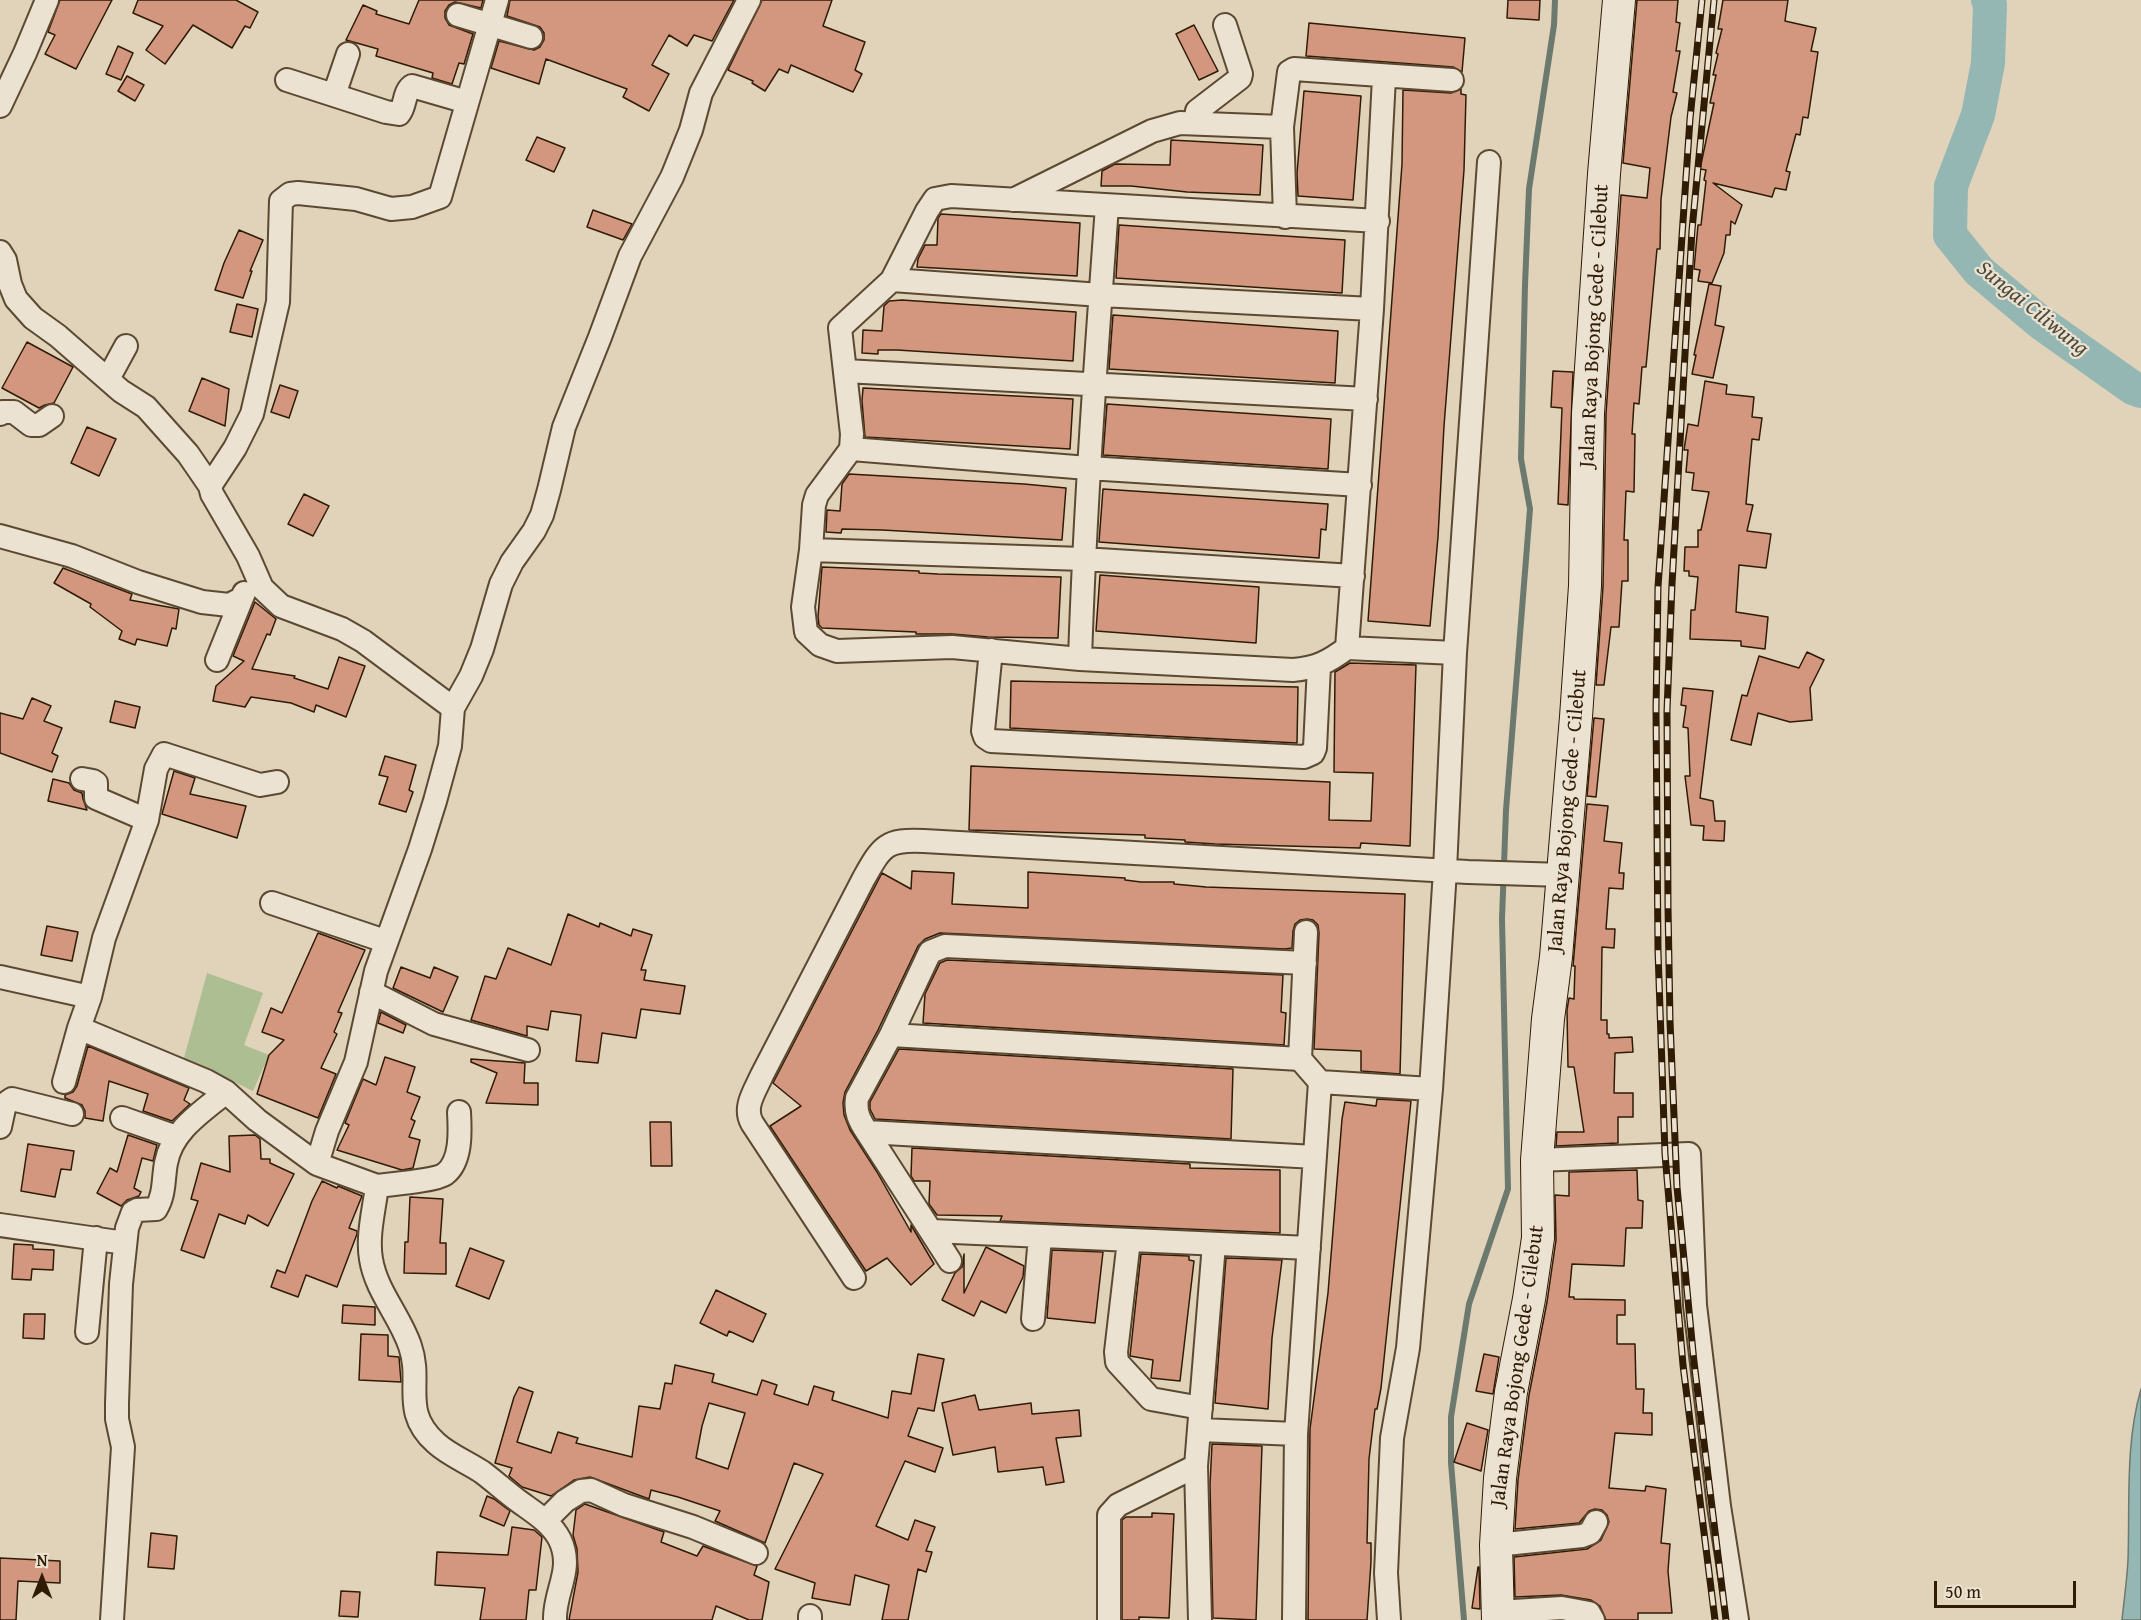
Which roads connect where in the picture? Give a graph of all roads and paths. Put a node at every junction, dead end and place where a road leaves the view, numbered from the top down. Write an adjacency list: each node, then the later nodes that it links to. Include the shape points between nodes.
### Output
1 (47, 0): 15 (street)
2 (497, 0): 6 (street)
3 (748, 0): 50 (street, via 701,93 672,177 630,256 564,427 542,515 501,584 482,649)
4 (1619, 0): 55 (main road, Jalan Raya Bojong Gede - Cilebut, via 1589,389 1585,586)
5 (458, 15): 6 (street)
6 (488, 24): 8 (street); 14 (street)
7 (1225, 25): 16 (street, via 1241,74 1197,111)
8 (531, 37)
9 (348, 54): 13 (street)
10 (1384, 77): 12 (street); 17 (street, via 1294,69 1289,72); 22 (street)
11 (287, 80): 13 (street)
12 (1452, 80)
13 (334, 95): 14 (street, via 399,114 412,86)
14 (467, 102): 37 (street, via 440,197 419,206 391,209 356,199 298,193 281,201 278,302 252,414)
15 (0, 106)
16 (1195, 123): 17 (street); 19 (street, via 1152,131)
17 (1282, 127): 21 (street)
18 (1489, 162): 46 (street)
19 (1012, 200): 20 (street); 24 (street, via 951,196 935,199)
20 (1107, 206): 21 (street); 25 (street)
21 (1285, 217): 22 (street)
22 (1378, 221): 26 (street)
23 (0, 252): 29 (street, via 16,299 33,318)
24 (892, 280): 25 (street); 28 (street, via 840,328)
25 (1101, 295): 26 (street); 30 (street)
26 (1372, 309): 31 (street)
27 (126, 346): 29 (street)
28 (845, 370): 30 (street); 34 (street)
29 (108, 379): 37 (street, via 146,407 188,454)
30 (1096, 385): 31 (street); 35 (street)
31 (1366, 399): 36 (street)
32 (0, 414): 33 (street, via 14,412 31,425 39,425)
33 (52, 416)
34 (852, 449): 35 (street); 39 (street, via 818,495)
35 (1088, 468): 36 (street); 40 (street)
36 (1360, 484): 42 (street)
37 (210, 486): 41 (street)
38 (0, 536): 43 (street, via 72,556 202,602 229,605)
39 (811, 550): 40 (street); 45 (street, via 803,607 806,632 820,645 837,651 952,647)
40 (1083, 558): 42 (street); 47 (street)
41 (255, 573): 43 (street); 50 (street, via 262,588 281,606 363,641)
42 (1353, 576): 44 (street)
43 (241, 599): 48 (street)
44 (1347, 648): 46 (street); 49 (street)
45 (991, 650): 47 (street); 49 (street, via 983,731 991,741 1304,757 1315,748)
46 (1455, 653): 54 (street)
47 (1080, 659): 49 (street, via 1293,670)
48 (217, 660)
49 (1319, 666)
50 (453, 708): 58 (street, via 450,746 435,801)
51 (82, 779): 53 (street, via 96,783 96,798)
52 (277, 782): 53 (street, via 260,785 164,754 156,769)
53 (147, 820): 62 (street, via 104,938)
54 (1457, 871): 55 (street); 69 (street); 90 (street, via 908,840 889,844 864,878 748,1109 752,1123)
55 (1563, 875): 78 (main road, Jalan Raya Bojong Gede - Cilebut)
56 (272, 903): 58 (street)
57 (1306, 932): 59 (street)
58 (385, 941): 61 (street)
59 (1305, 963): 64 (street, via 945,946 936,948 926,958); 66 (street)
60 (0, 977): 62 (street)
61 (371, 992): 65 (street, via 434,1024); 79 (street, via 356,1062)
62 (90, 997): 63 (street)
63 (79, 1028): 67 (street); 70 (street, via 192,1073)
64 (891, 1035): 66 (street); 75 (street, via 858,1098 858,1117)
65 (528, 1050)
66 (1300, 1059): 68 (street)
67 (63, 1082)
68 (1320, 1082): 69 (street); 77 (street)
69 (1431, 1089): 106 (street, via 1408,1348 1392,1438 1386,1573)
70 (226, 1092): 76 (street); 79 (street)
71 (459, 1112): 80 (street, via 460,1140 446,1174)
72 (72, 1114): 74 (street, via 12,1099 5,1104)
73 (122, 1118): 76 (street)
74 (0, 1127)
75 (867, 1132): 77 (street); 82 (street)
76 (176, 1137): 86 (street, via 166,1162 159,1204 156,1209 133,1212)
77 (1315, 1156): 88 (street)
78 (1538, 1160): 98 (main road, Jalan Raya Bojong Gede - Cilebut, via 1538,1238 1511,1392); 108 (street, via 1689,1154 1695,1305)
79 (317, 1164): 80 (street)
80 (376, 1186): 96 (street, via 371,1260 382,1293 414,1358 415,1415 438,1445)
81 (0, 1226): 84 (street)
82 (932, 1231): 83 (street); 89 (street)
83 (1040, 1236): 85 (street); 91 (street)
84 (96, 1238): 86 (street); 92 (street)
85 (1129, 1240): 87 (street); 93 (street, via 1117,1362 1151,1399)
86 (125, 1243): 101 (street, via 117,1403 123,1447)
87 (1214, 1244): 88 (street); 93 (street)
88 (1309, 1248): 94 (street)
89 (950, 1261)
90 (854, 1278)
91 (1033, 1319)
92 (87, 1332)
93 (1200, 1419): 94 (street); 95 (street)
94 (1296, 1434): 105 (street)
95 (1196, 1466): 103 (street, via 1118,1505 1109,1515); 104 (street)
96 (546, 1520): 99 (street, via 565,1501 591,1490); 102 (street, via 560,1540 566,1572)
97 (1596, 1521): 98 (street, via 1590,1533 1582,1536)
98 (1496, 1545): 100 (main road, Jalan Raya Bojong Gede - Cilebut)
99 (756, 1553)
100 (1498, 1616): 107 (street, via 1562,1608 1589,1613)
101 (112, 1620)
102 (555, 1620)
103 (1109, 1620)
104 (1200, 1620)
105 (1294, 1620)
106 (1389, 1620)
107 (1593, 1620)
108 (1737, 1620)

